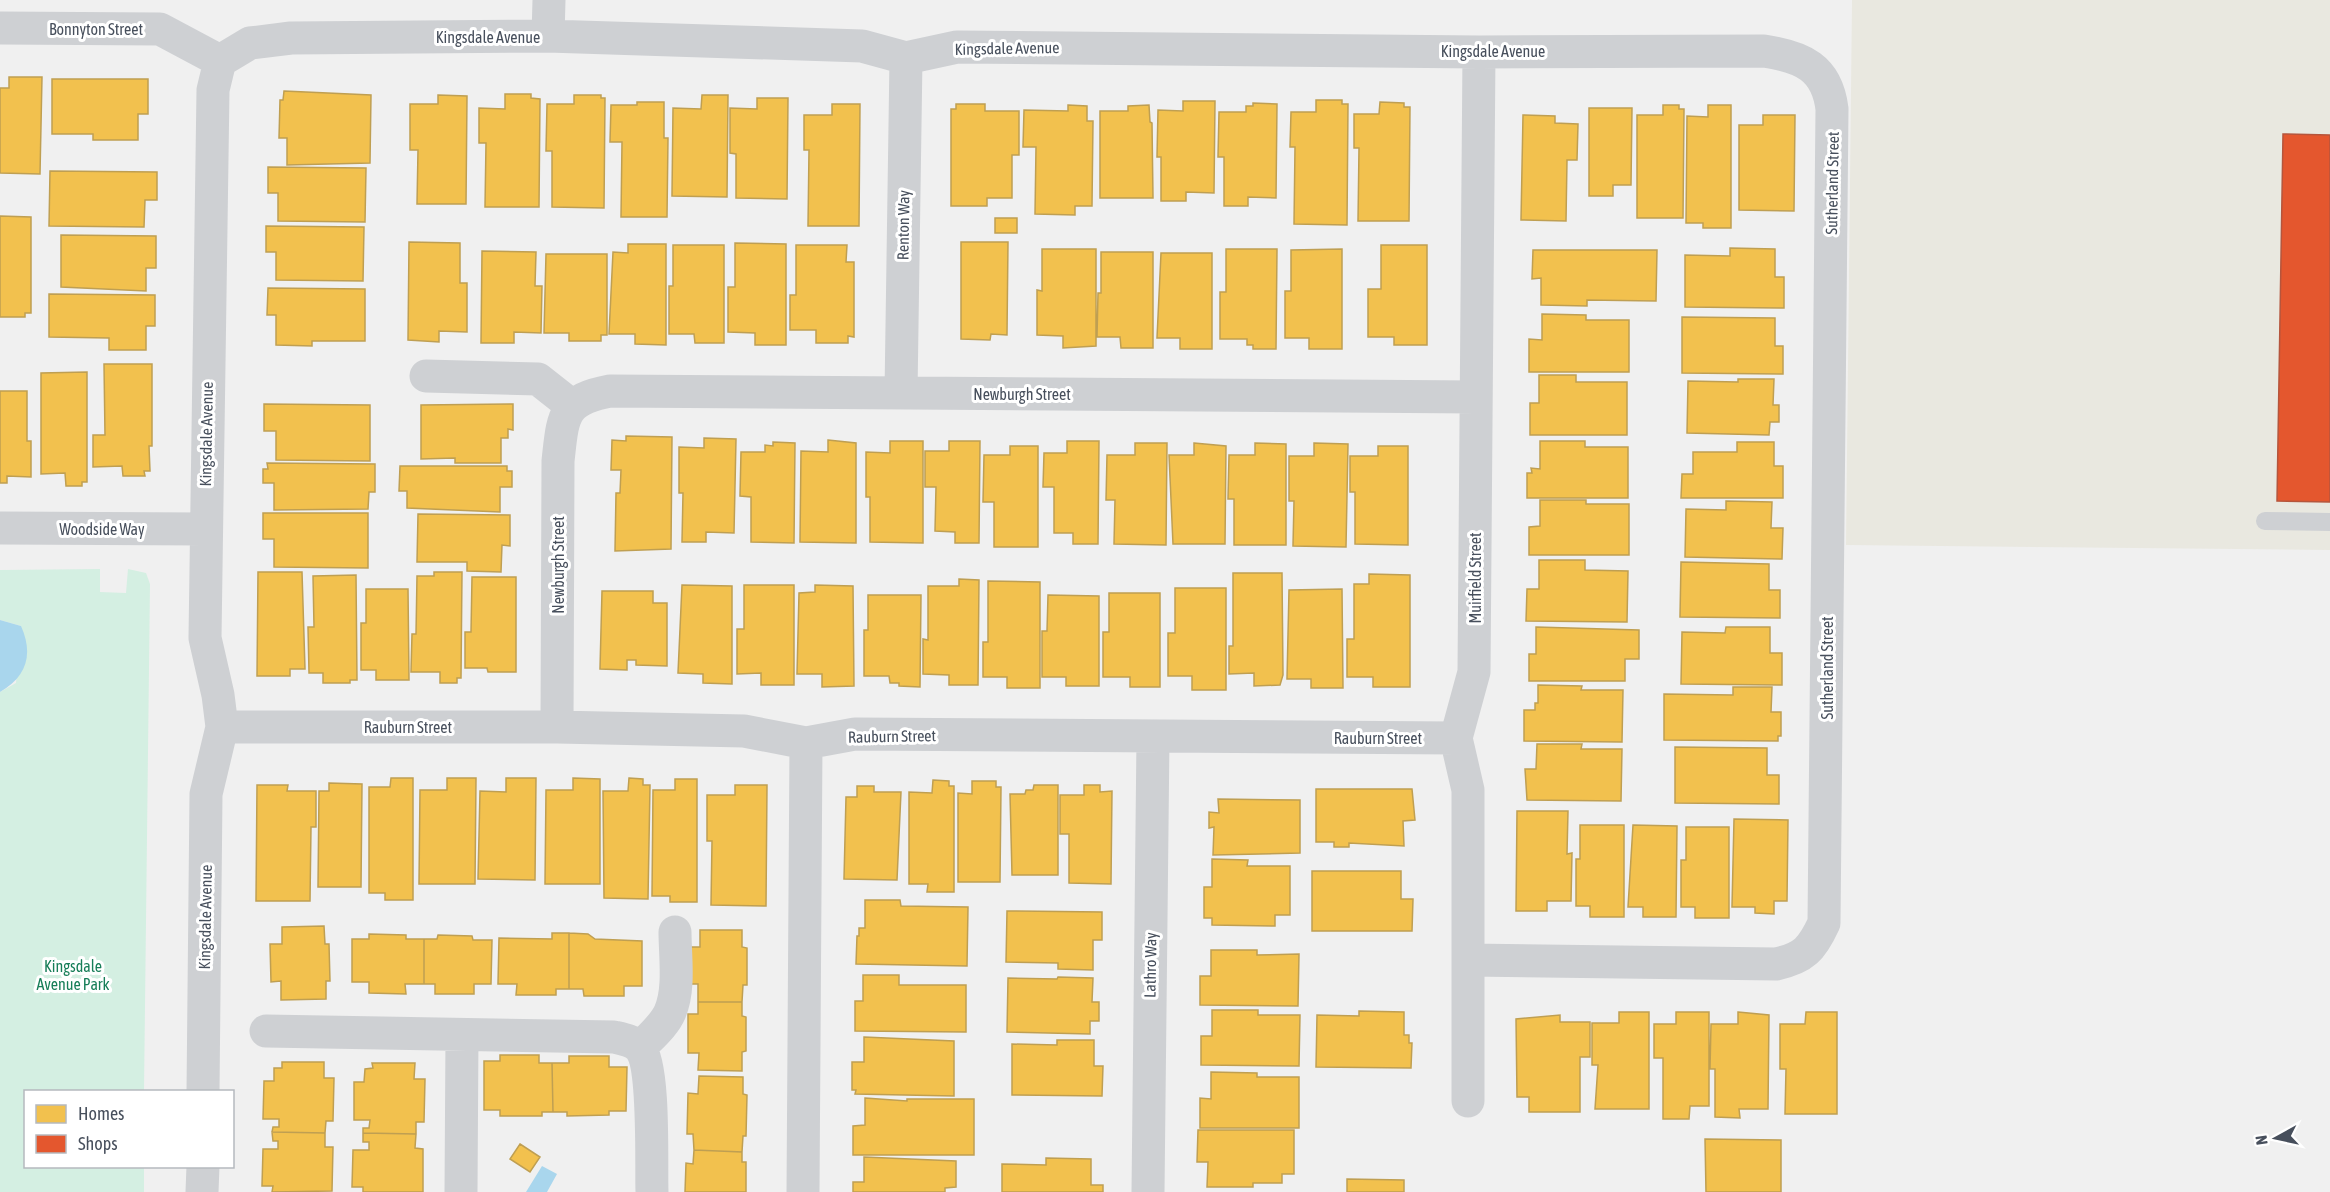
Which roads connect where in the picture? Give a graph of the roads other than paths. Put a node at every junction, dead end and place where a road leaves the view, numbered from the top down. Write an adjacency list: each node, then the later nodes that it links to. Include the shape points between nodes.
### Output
1 (549, 0): 3 (street)
2 (0, 28): 7 (street, Bonnyton Street, via 160,29)
3 (548, 36): 6 (street, Kingsdale Avenue, via 862,46); 7 (street, Kingsdale Avenue, via 291,38 250,43)
4 (1479, 52): 5 (street, Kingsdale Avenue, via 1764,51); 6 (street, Kingsdale Avenue, via 957,47); 10 (street, Muirfield Street)
5 (1794, 56): 22 (street, Sutherland Street, via 1814,68 1830,88 1832,108 1824,923 1814,945 1796,960 1776,964)
6 (906, 58): 9 (street, Renton Way)
7 (220, 61): 15 (street, Kingsdale Avenue, via 213,90)
8 (426, 376): 11 (street, via 538,379)
9 (900, 393): 10 (street, Newburgh Street); 11 (street, Newburgh Street, via 610,391)
10 (1476, 397): 19 (street, Muirfield Street, via 1474,672)
11 (571, 405): 17 (street, Newburgh Street, via 562,428 558,461)
12 (2265, 521): 13 (lane)
13 (2330, 522)
14 (0, 528): 15 (street, Woodside Way)
15 (205, 529): 16 (street, Kingsdale Avenue, via 205,638)
16 (222, 727): 17 (street, Rauburn Street); 26 (street, Kingsdale Avenue, via 206,794)
17 (557, 727): 20 (street, Rauburn Street, via 744,731)
18 (1153, 737): 19 (street, Rauburn Street); 20 (street, Rauburn Street, via 855,734); 33 (street, Lathro Way)
19 (1456, 738): 22 (street, Muirfield Street, via 1467,790)
20 (806, 743): 32 (street)
21 (675, 932): 25 (street, via 671,1011)
22 (1468, 960): 27 (street, Muirfield Street)
23 (266, 1031): 24 (street)
24 (462, 1035): 25 (street, via 614,1037); 30 (street)
25 (640, 1048): 31 (street, via 649,1076)
26 (203, 1090)
27 (1468, 1101)
28 (203, 1168): 29 (street)
29 (202, 1192)
30 (461, 1192)
31 (652, 1192)
32 (804, 1192)
33 (1148, 1192)

